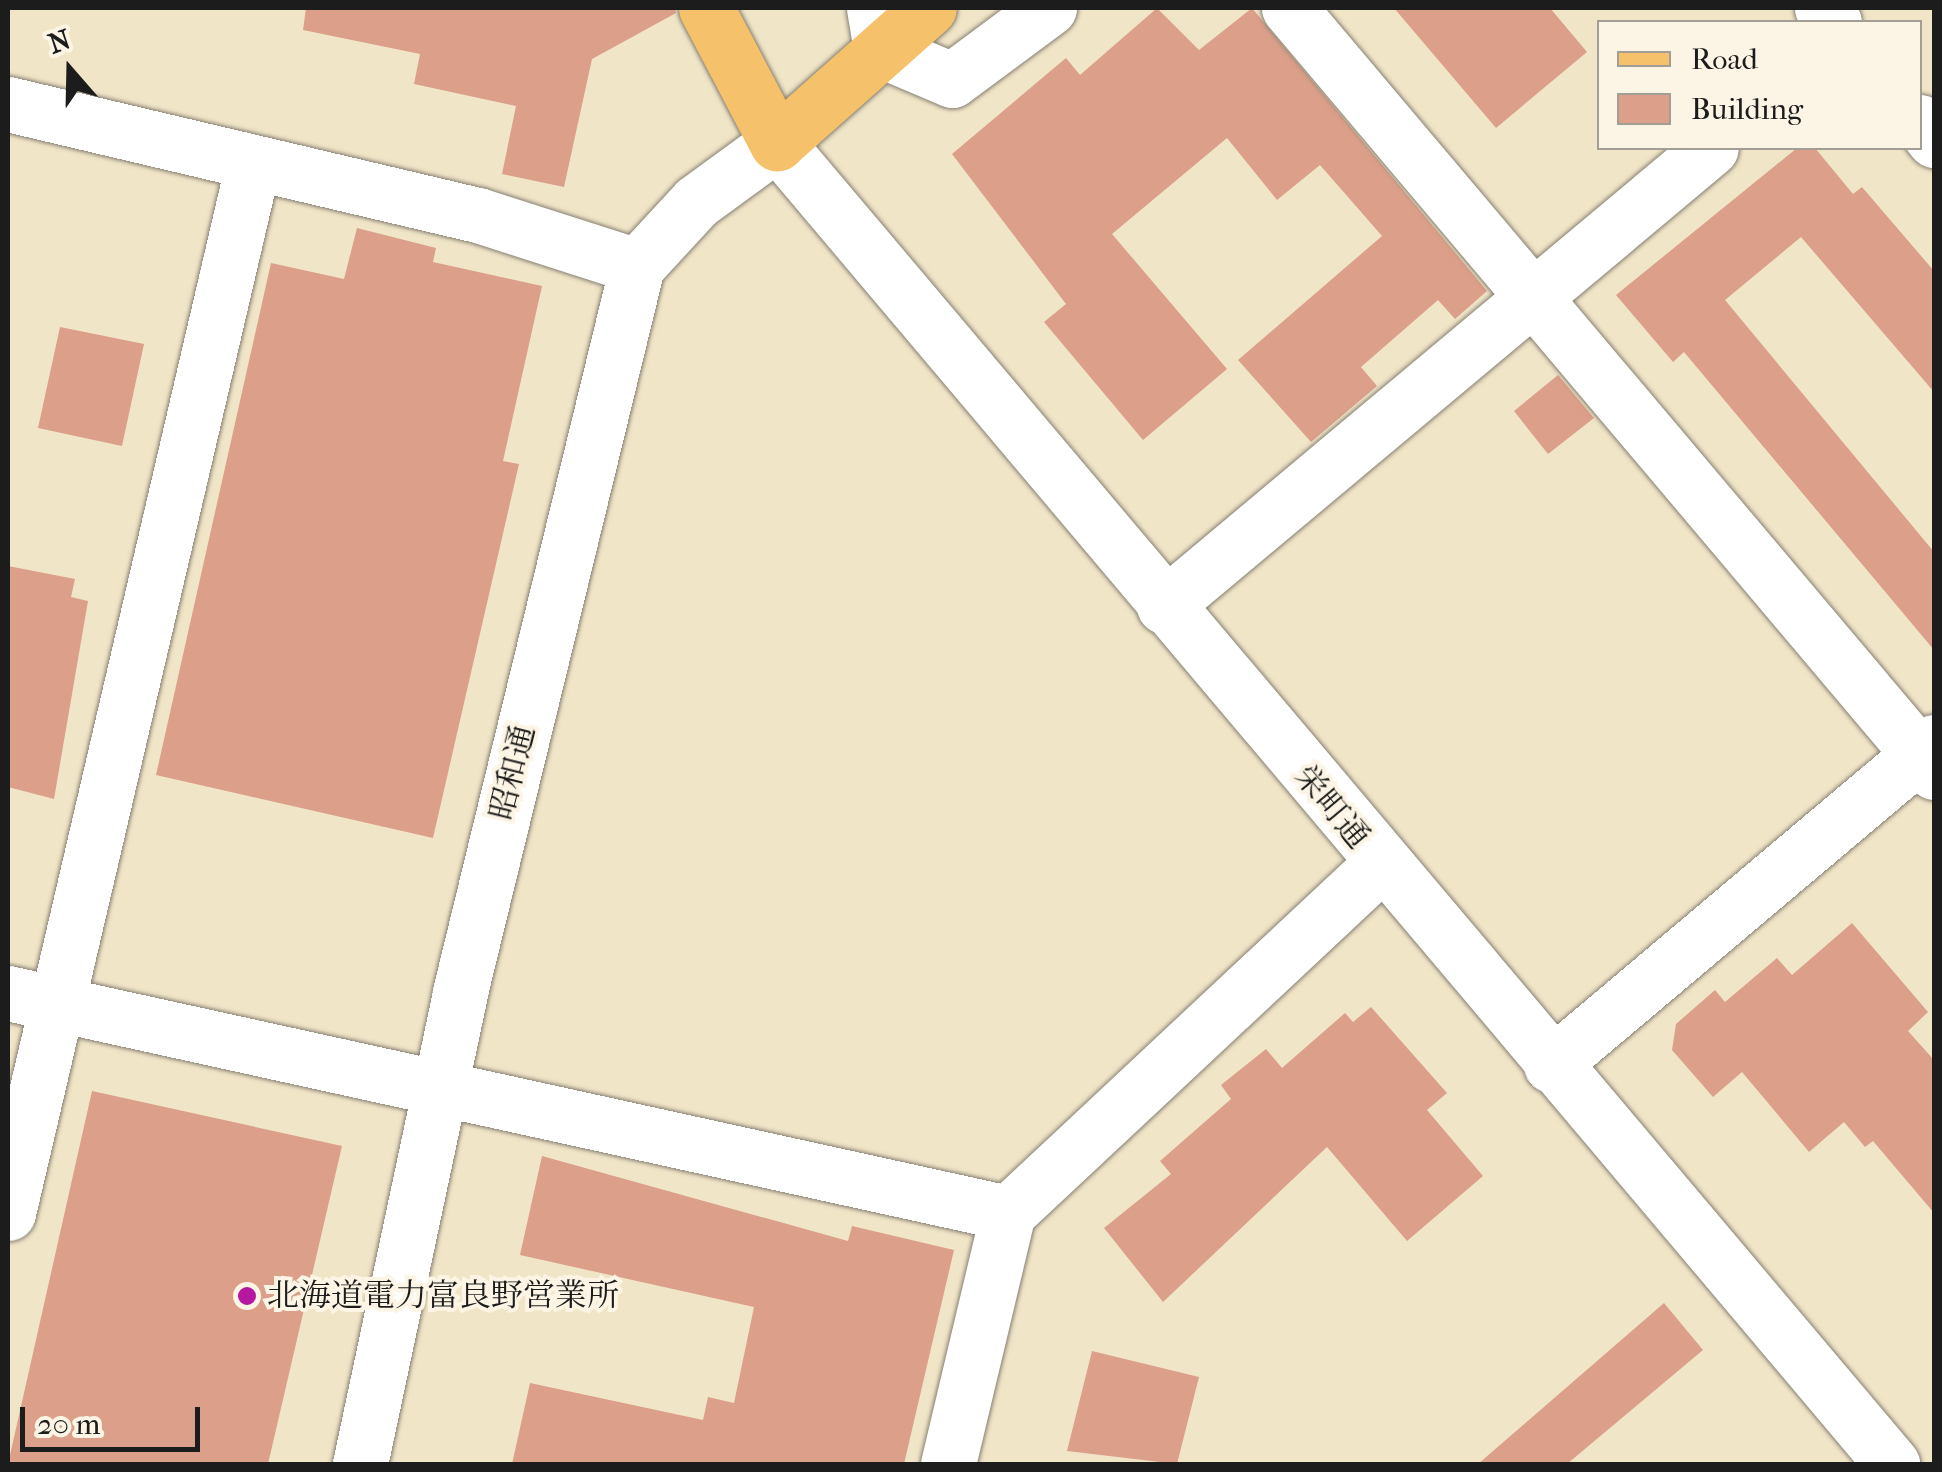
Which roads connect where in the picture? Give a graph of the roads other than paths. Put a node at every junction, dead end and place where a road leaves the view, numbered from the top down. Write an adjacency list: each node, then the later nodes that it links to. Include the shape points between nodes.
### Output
1 (706, 8): 7 (main road)
2 (928, 8): 5 (main road)
3 (1049, 8): 5 (street, via 952,80)
4 (1289, 8): 11 (street)
5 (878, 29): 7 (main road)
6 (8, 104): 9 (street)
7 (777, 143): 10 (street, 昭和通, via 696,202); 12 (street, 栄町通)
8 (1709, 150): 11 (street)
9 (252, 168): 10 (street, via 478,215); 15 (street)
10 (637, 266): 17 (street, 昭和通)
11 (1532, 305): 12 (street); 13 (street)
12 (1164, 606): 14 (street, 栄町通)
13 (1930, 756): 16 (street)
14 (1380, 866): 16 (street, 栄町通); 19 (street)
15 (33, 999): 17 (street); 18 (street)
16 (1551, 1065): 22 (street, 栄町通)
17 (444, 1086): 19 (street); 20 (street, 昭和通)
18 (8, 1213)
19 (1008, 1214): 21 (street)
20 (360, 1464)
21 (948, 1464)
22 (1892, 1464)

